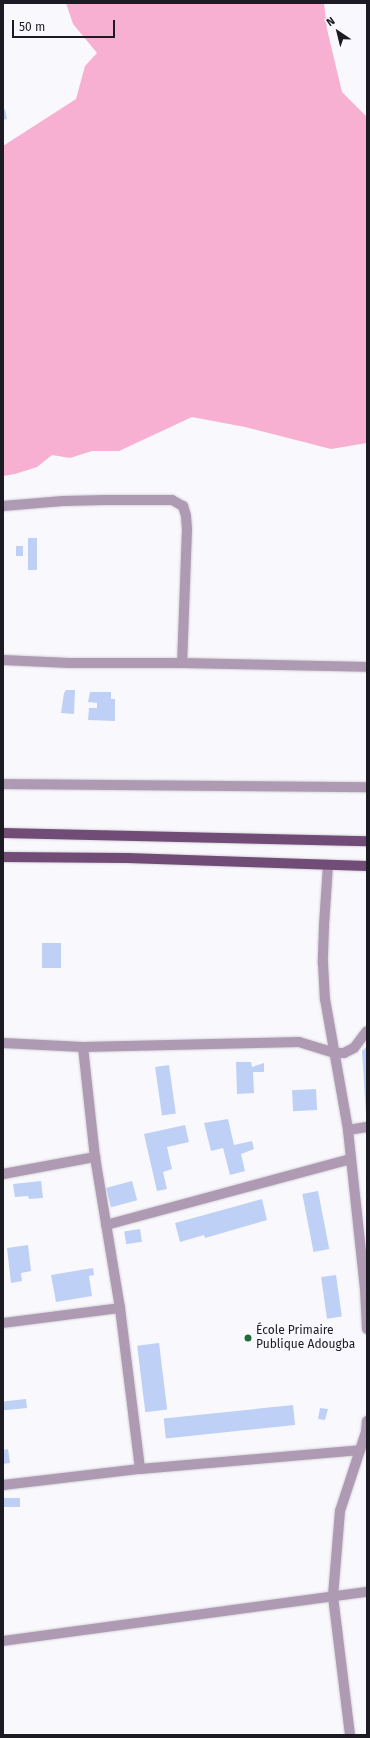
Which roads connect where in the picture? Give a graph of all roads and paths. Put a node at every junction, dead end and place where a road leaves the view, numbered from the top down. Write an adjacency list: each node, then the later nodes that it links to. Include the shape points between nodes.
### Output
1 (3, 506): 3 (street, via 105,500 172,500 183,506 187,530)
2 (3, 660): 3 (street)
3 (182, 663): 4 (street)
4 (367, 667)
5 (3, 784): 6 (street)
6 (367, 787)
7 (3, 833): 8 (main road)
8 (367, 841)
9 (3, 857): 10 (main road, via 127,858)
10 (328, 865): 11 (main road); 15 (street, via 323,963 325,999)
11 (367, 866)
12 (367, 1031): 15 (street, via 354,1048)
13 (3, 1043): 14 (street)
14 (83, 1047): 15 (street, via 299,1042); 18 (street)
15 (335, 1053): 17 (street)
16 (367, 1127): 17 (street)
17 (348, 1130): 19 (street)
18 (95, 1158): 20 (street); 21 (street)
19 (350, 1159): 21 (street); 22 (street)
20 (3, 1174)
21 (106, 1225): 23 (street)
22 (366, 1289): 25 (street)
23 (120, 1308): 24 (street); 28 (street)
24 (3, 1323)
25 (367, 1329)
26 (367, 1421): 27 (street)
27 (360, 1450): 28 (street); 31 (street, via 340,1511)
28 (140, 1469): 29 (street)
29 (3, 1485)
30 (367, 1592): 31 (street)
31 (333, 1596): 32 (street); 33 (street)
32 (3, 1641)
33 (350, 1735)

